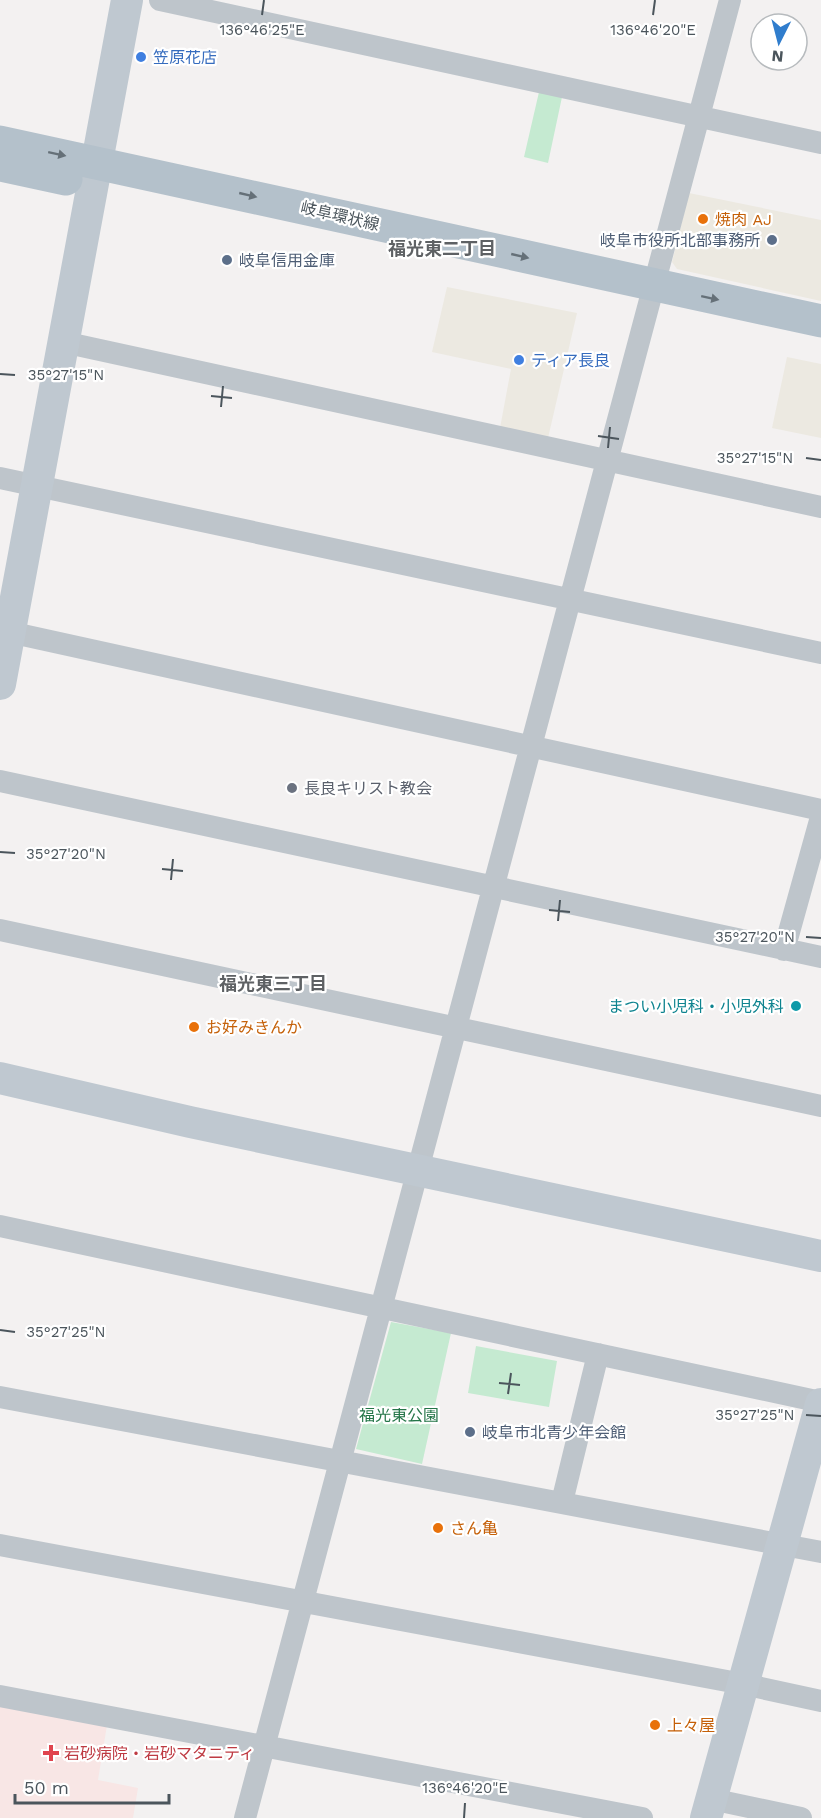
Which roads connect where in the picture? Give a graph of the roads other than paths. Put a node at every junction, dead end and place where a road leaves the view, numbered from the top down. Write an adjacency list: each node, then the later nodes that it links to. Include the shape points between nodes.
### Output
1 (127, 0): 8 (street)
2 (160, 0): 4 (street)
3 (730, 0): 4 (street)
4 (699, 116): 6 (street); 9 (street)
5 (0, 141): 8 (main road, 岐阜環状線, one-way to 8)
6 (821, 143)
7 (0, 165): 8 (main road, 岐阜環状線)
8 (96, 173): 9 (main road, 岐阜環状線); 11 (street)
9 (651, 297): 10 (main road, 岐阜環状線, one-way to 10); 12 (main road, 岐阜環状線); 13 (street)
10 (821, 321)
11 (63, 342): 13 (street); 15 (street)
12 (821, 344)
13 (606, 460): 16 (street); 17 (street)
14 (0, 478): 15 (street)
15 (36, 486): 17 (street); 18 (street)
16 (821, 507)
17 (569, 599): 19 (street); 21 (street)
18 (9, 632): 20 (street); 21 (street)
19 (821, 653)
20 (0, 684)
21 (530, 746): 23 (street); 25 (street)
22 (0, 781): 25 (street)
23 (821, 810)
24 (821, 817): 27 (street)
25 (492, 887): 27 (street); 29 (street)
26 (0, 930): 29 (street)
27 (784, 950): 28 (street)
28 (821, 957)
29 (454, 1028): 31 (street); 32 (street)
30 (0, 1078): 32 (street)
31 (821, 1106)
32 (417, 1170): 34 (street); 35 (street)
33 (0, 1226): 35 (street)
34 (821, 1256)
35 (380, 1308): 36 (street); 39 (street)
36 (598, 1354): 38 (street); 40 (street)
37 (0, 1396): 39 (street)
38 (821, 1403): 41 (street)
39 (339, 1461): 40 (street); 44 (street)
40 (562, 1502): 41 (street)
41 (782, 1544): 43 (street); 45 (street)
42 (0, 1545): 44 (street)
43 (821, 1552)
44 (302, 1602): 45 (street); 48 (street)
45 (743, 1684): 47 (street); 49 (street)
46 (0, 1696): 48 (street)
47 (821, 1701)
48 (264, 1746): 50 (street); 51 (street)
49 (709, 1808): 52 (street)
50 (245, 1818)
51 (642, 1818)
52 (801, 1818)

